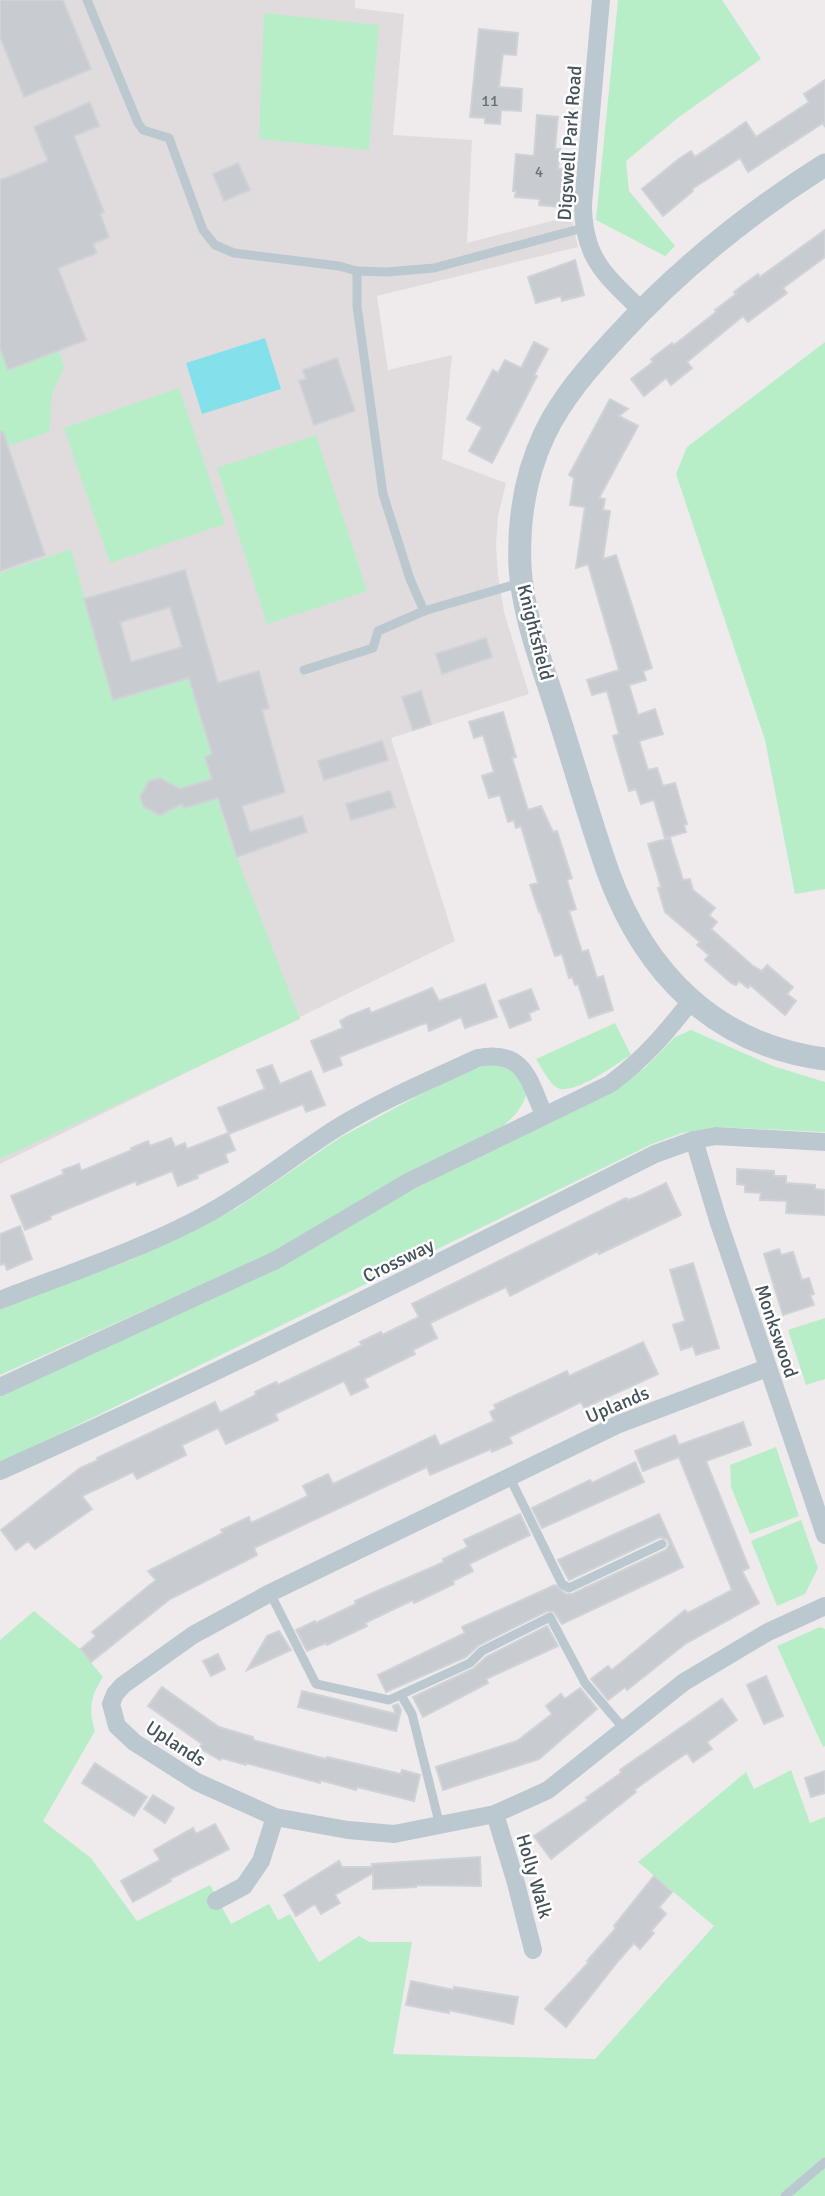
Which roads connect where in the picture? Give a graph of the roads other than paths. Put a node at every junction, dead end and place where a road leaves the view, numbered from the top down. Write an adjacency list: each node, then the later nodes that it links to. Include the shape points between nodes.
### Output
1 (87, 0): 5 (lane, via 138,123 143,130 169,138 203,230 215,245 234,253)
2 (601, 0): 4 (street, Digswell Park Road)
3 (823, 169): 6 (street, Knightsfield, via 717,240)
4 (583, 228): 5 (lane, via 434,268); 6 (street, Digswell Park Road, via 601,270)
5 (357, 271): 8 (lane, via 357,306 383,494)
6 (641, 310): 7 (street, Knightsfield, via 565,398 545,433 523,500)
7 (522, 582): 8 (lane); 10 (street, Knightsfield, via 535,642 618,900 651,956)
8 (424, 611): 9 (lane, via 378,631 373,648)
9 (304, 670)
10 (691, 1001): 11 (street, Knightsfield, via 757,1042); 12 (street, via 639,1062 610,1083)
11 (825, 1059)
12 (544, 1115): 15 (street, via 518,1063 494,1055 478,1058 345,1124 193,1222); 17 (street, via 410,1181 276,1260)
13 (694, 1140): 14 (street, Crossway, via 716,1136); 16 (street, Monkswood); 18 (street, Crossway, via 655,1154 148,1405)
14 (825, 1142)
15 (0, 1300)
16 (767, 1368): 19 (street, Uplands, via 619,1424); 20 (street, Monkswood)
17 (0, 1387)
18 (0, 1471)
19 (509, 1476): 21 (lane, via 562,1584 569,1588); 22 (street, Uplands)
20 (825, 1535)
21 (662, 1544)
22 (270, 1593): 24 (lane, via 316,1684 389,1700); 27 (street, Uplands, via 192,1635 123,1685 111,1704 117,1726 134,1742 197,1782)
23 (825, 1605): 25 (street, Uplands, via 768,1632 684,1682)
24 (401, 1695): 25 (lane, via 470,1663 482,1651 550,1617 585,1683); 28 (lane, via 412,1714)
25 (625, 1730): 26 (street, Uplands, via 548,1790)
26 (495, 1814): 28 (street, Uplands); 30 (street, Holly Walk)
27 (275, 1817): 28 (street, Uplands, via 394,1834); 29 (street, via 261,1861 244,1886)
28 (440, 1826)
29 (216, 1901)
30 (533, 1950)
31 (825, 2162): 32 (lane)
32 (785, 2196)

